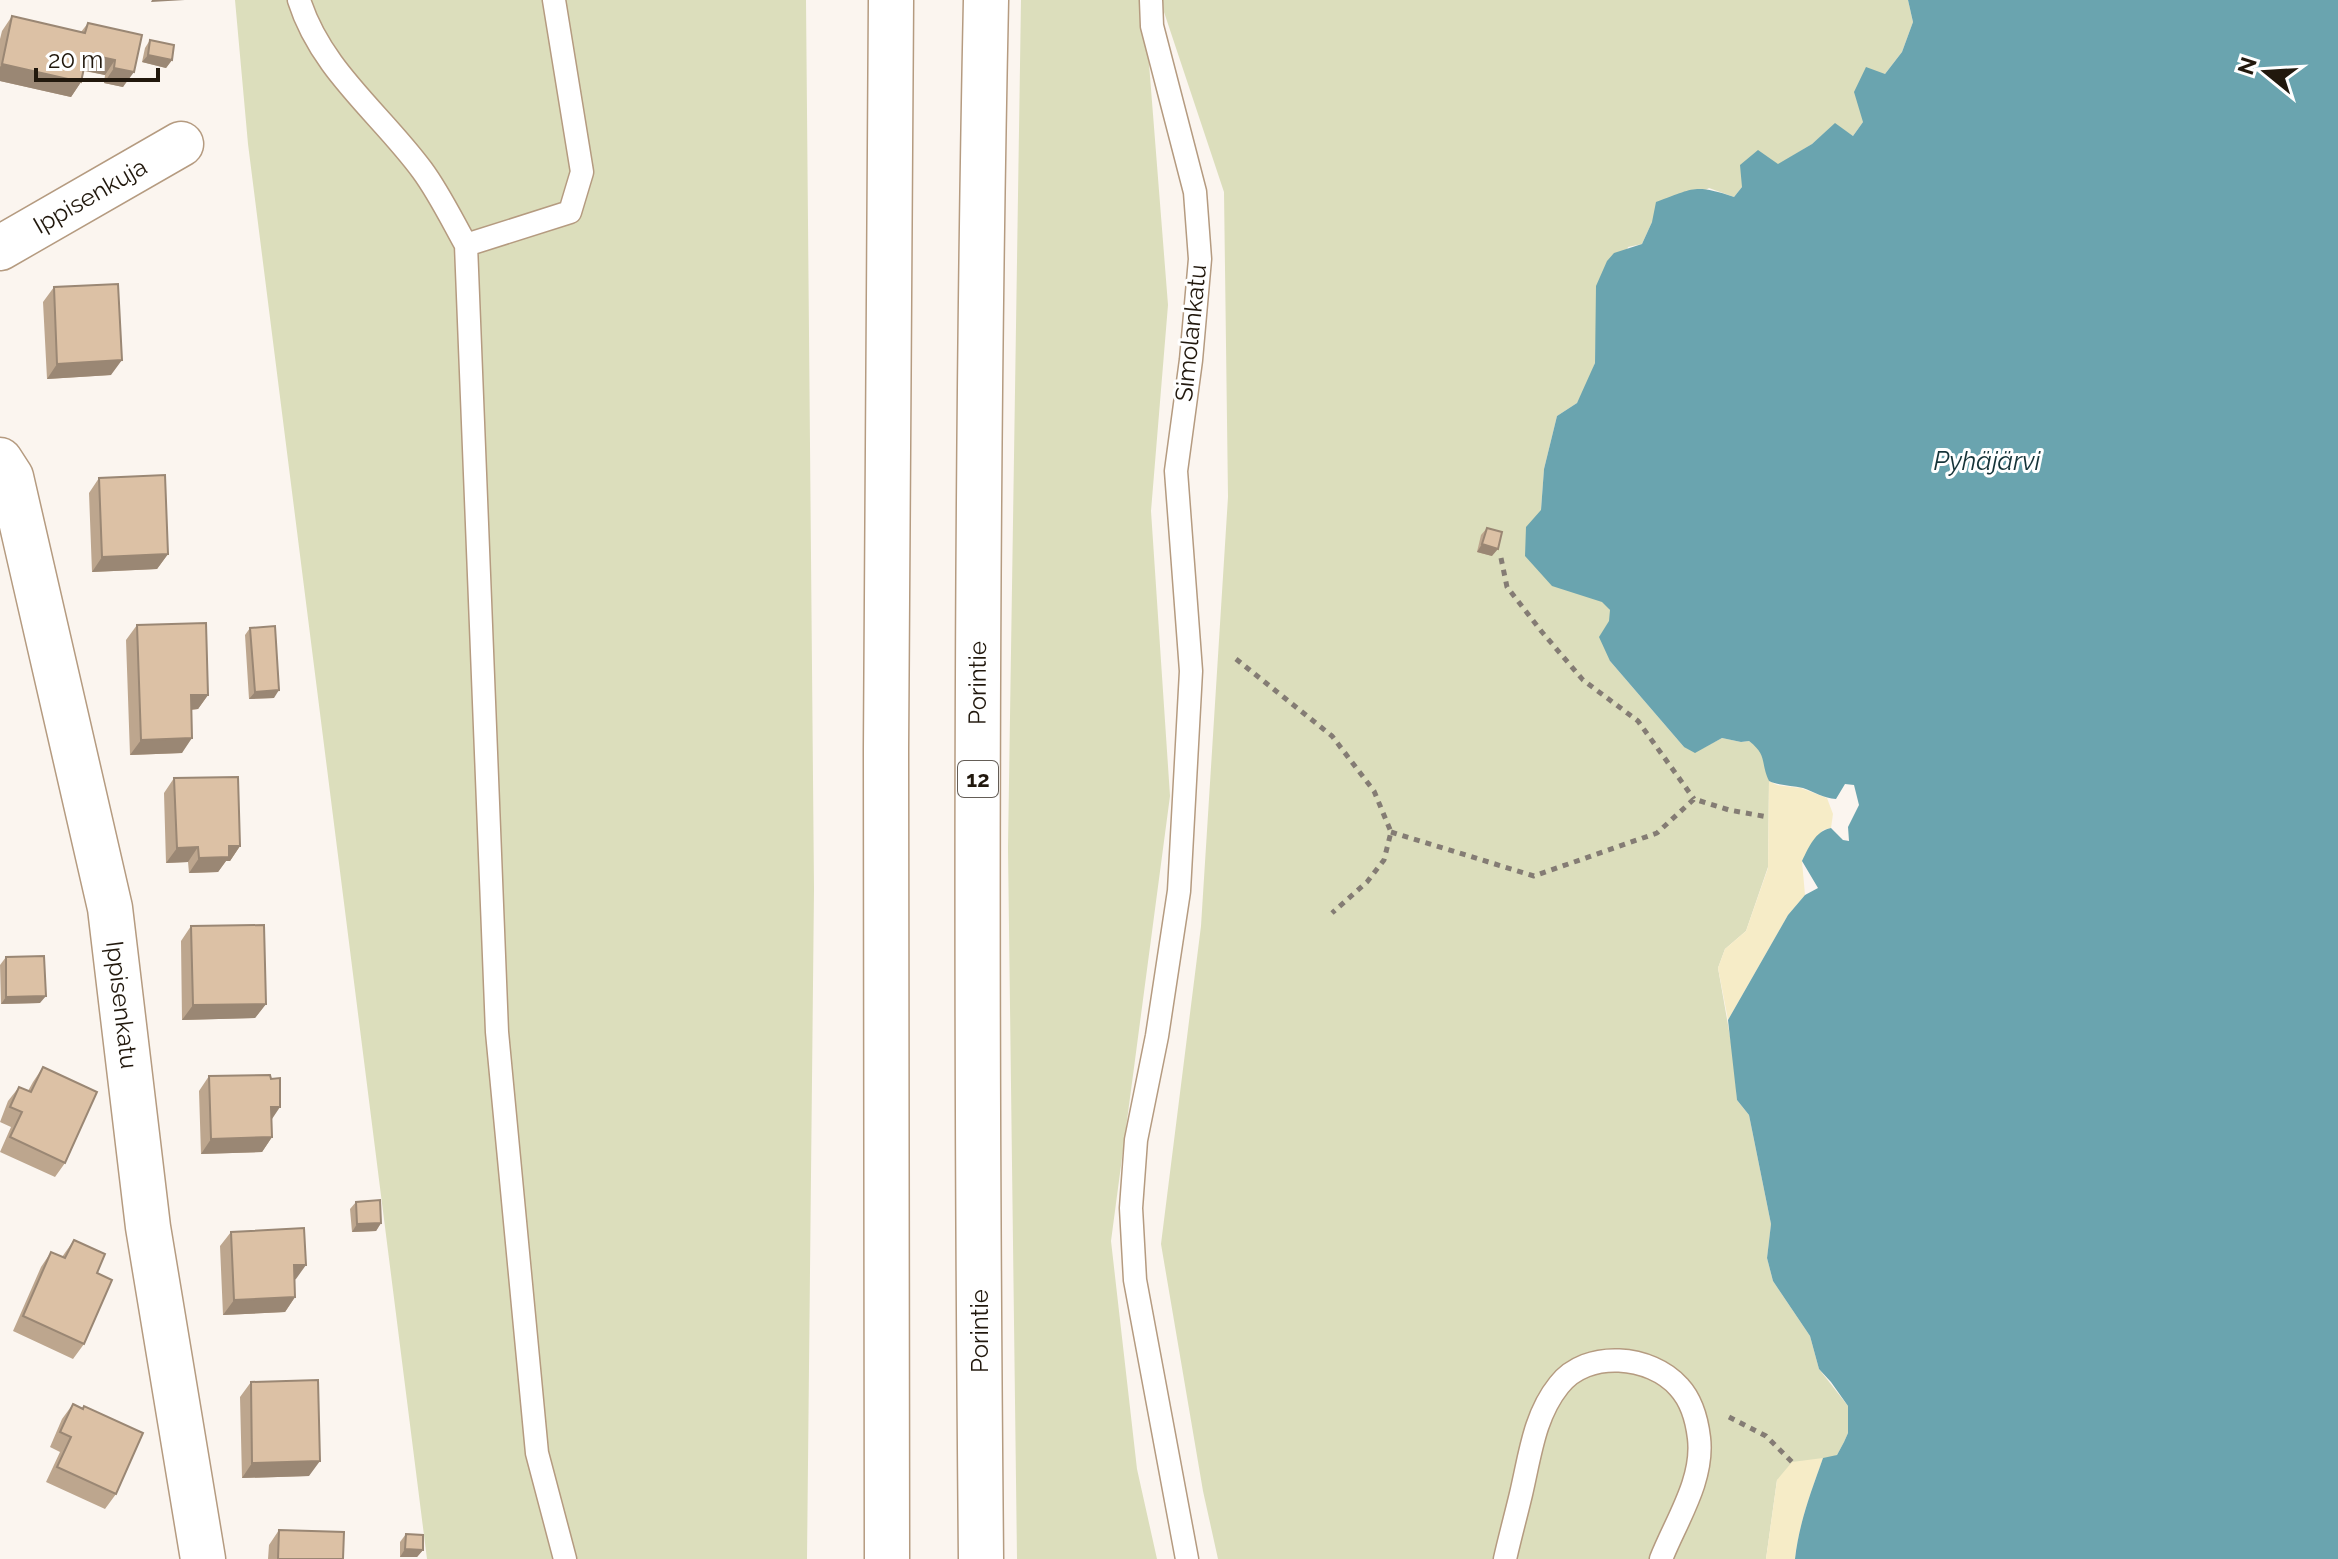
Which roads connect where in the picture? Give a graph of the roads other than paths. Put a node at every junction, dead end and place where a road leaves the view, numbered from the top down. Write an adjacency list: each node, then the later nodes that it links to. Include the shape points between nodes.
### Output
1 (299, 0): 7 (lane, via 332,67 423,170)
2 (554, 0): 7 (lane, via 582,172 570,212)
3 (986, 0): 13 (main road, Porintie / 12, via 978,735)
4 (1151, 0): 14 (lane, Simolankatu, via 1152,26 1195,192 1200,259 1176,471 1191,671 1179,891 1136,1140 1131,1208 1135,1280)
5 (890, 6): 12 (main road)
6 (181, 144): 8 (main road, Ippisenkuja)
7 (466, 245): 11 (lane, via 497,1032 537,1453)
8 (0, 248)
9 (0, 460): 10 (main road, Ippisenkatu, via 11,477 110,908 148,1227)
10 (203, 1559)
11 (565, 1559)
12 (887, 1559)
13 (981, 1559)
14 (1187, 1559)
15 (1505, 1559): 16 (lane, via 1531,1446 1547,1402 1561,1381 1580,1369 1619,1359 1660,1372 1679,1387 1694,1413 1700,1440 1691,1490)
16 (1661, 1559)

